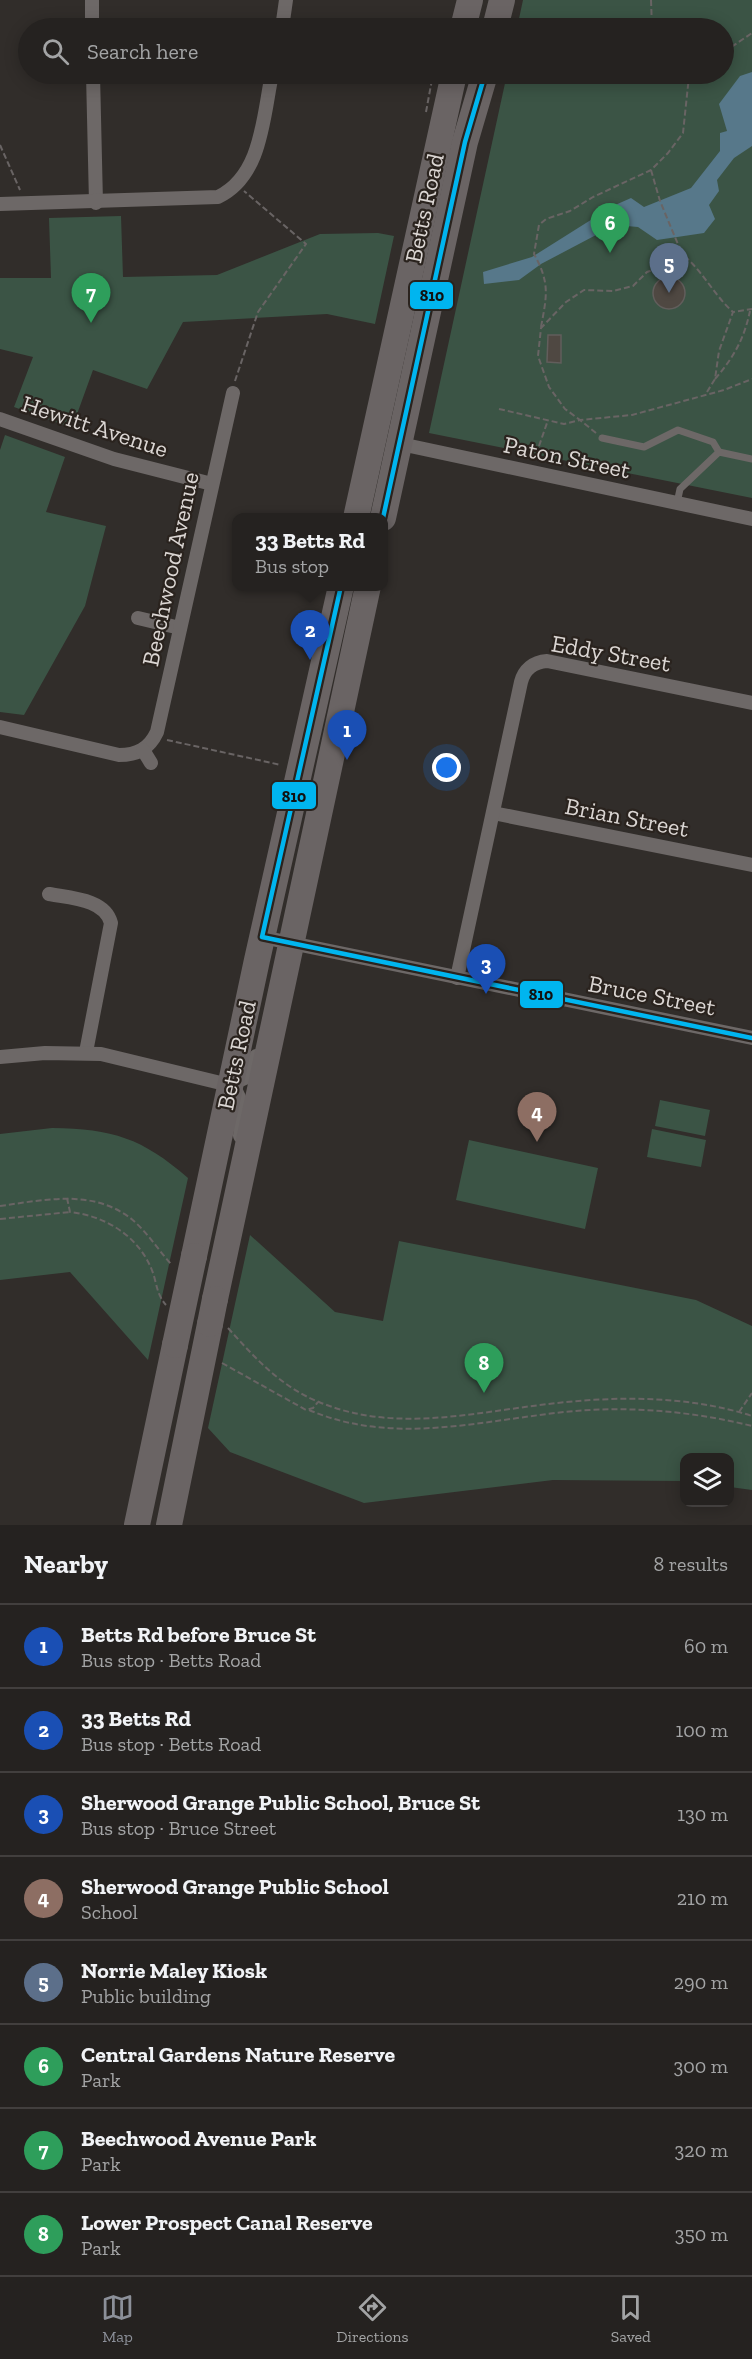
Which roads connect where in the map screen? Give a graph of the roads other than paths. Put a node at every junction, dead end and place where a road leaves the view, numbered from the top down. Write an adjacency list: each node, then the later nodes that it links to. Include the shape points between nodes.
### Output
1 (92, 0): 5 (street)
2 (286, 0): 6 (street)
3 (470, 0): 7 (highway)
4 (502, 0): 8 (highway)
5 (93, 18)
6 (283, 18)
7 (466, 18)
8 (498, 18)
9 (93, 84): 13 (street)
10 (270, 84): 13 (street, via 252,165 231,191 211,199)
11 (452, 84): 17 (highway, Betts Road)
12 (482, 84): 19 (highway, Betts Road, via 465,142)
13 (96, 203): 14 (street)
14 (0, 204)
15 (233, 393): 22 (street, Beechwood Avenue)
16 (0, 419): 22 (street, Hewitt Avenue, via 107,457)
17 (374, 438): 19 (street, Paton Street); 24 (highway, Betts Road)
18 (602, 438): 20 (lane, via 644,447 678,430 712,442)
19 (398, 444): 23 (street, Paton Street); 25 (highway, Betts Road)
20 (719, 452): 21 (lane); 23 (lane, via 680,489)
21 (752, 459)
22 (212, 484): 30 (street, Beechwood Avenue)
23 (677, 503): 26 (street, Paton Street)
24 (357, 513)
25 (384, 513)
26 (752, 519)
27 (340, 591): 38 (highway, Betts Road)
28 (367, 591): 39 (highway, Betts Road)
29 (138, 618): 30 (street)
30 (180, 628): 33 (street, Beechwood Avenue, via 155,737)
31 (752, 703): 35 (street, Eddy Street, via 551,662 536,663 523,676)
32 (0, 727): 33 (street, via 119,755)
33 (143, 750): 34 (street)
34 (151, 763)
35 (493, 813): 36 (street, Brian Street); 40 (street, Eddy Street)
36 (752, 865)
37 (50, 894): 43 (street, via 112,912)
38 (262, 937): 39 (street, Bruce Street); 45 (highway, Betts Road)
39 (291, 943): 40 (street, Bruce Street); 41 (highway, Betts Road)
40 (457, 978): 42 (street, Bruce Street)
41 (273, 1024): 45 (street, via 260,1040 249,1076); 46 (highway, Betts Road)
42 (752, 1038)
43 (86, 1052): 44 (street); 45 (street)
44 (0, 1058)
45 (229, 1085): 46 (street, via 240,1097 239,1142); 47 (highway, Betts Road, bridge)
46 (244, 1159): 48 (highway, Betts Road, bridge)
47 (138, 1525)
48 (169, 1525)

